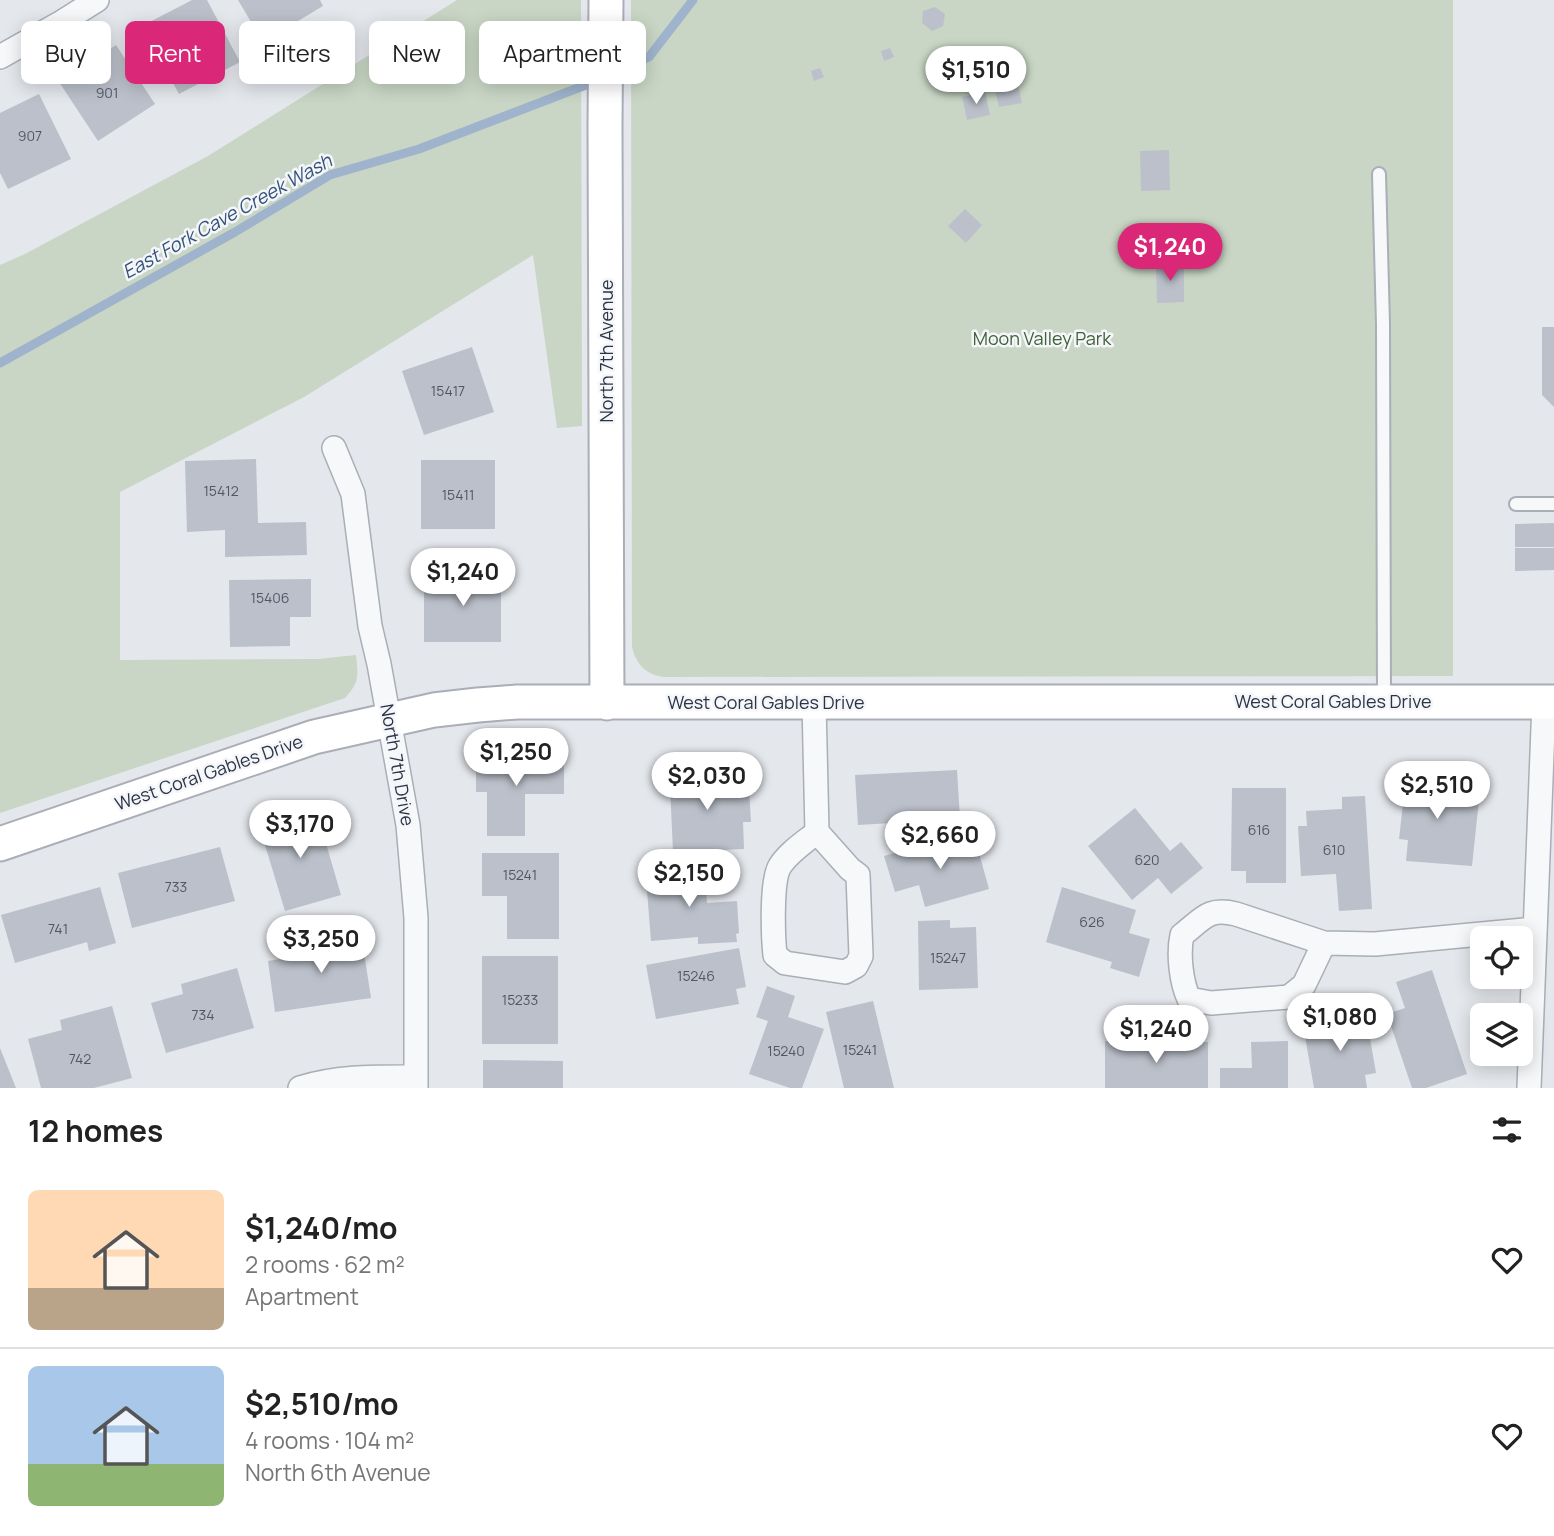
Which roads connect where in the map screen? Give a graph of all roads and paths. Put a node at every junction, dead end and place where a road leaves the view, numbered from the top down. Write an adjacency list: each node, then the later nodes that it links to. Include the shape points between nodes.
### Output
1 (606, 0): 10 (street, North 7th Avenue)
2 (87, 3): 3 (street)
3 (0, 57)
4 (1379, 174): 8 (lane)
5 (334, 448): 12 (street, North 7th Drive, via 353,494 369,626)
6 (1516, 504): 7 (lane)
7 (1554, 504)
8 (1384, 701): 9 (street, West Coral Gables Drive); 11 (street, West Coral Gables Drive)
9 (1549, 702): 15 (street)
10 (607, 703): 11 (street, West Coral Gables Drive); 12 (street, West Coral Gables Drive, via 478,705)
11 (814, 703): 13 (street)
12 (389, 720): 14 (street, West Coral Gables Drive, via 314,737); 18 (street, North 7th Drive, via 413,872)
13 (817, 832): 13 (street, via 778,869 775,955 785,962 845,972 861,957 858,875)
14 (0, 844)
15 (1534, 929): 16 (street, via 1375,944); 17 (street)
16 (1324, 943): 16 (street, via 1236,914 1212,912 1182,934 1183,987 1189,999 1211,1003 1289,997 1304,985)
17 (1543, 993): 20 (street)
18 (416, 1083): 19 (street, via 355,1077)
19 (300, 1088)
20 (1529, 1088)

